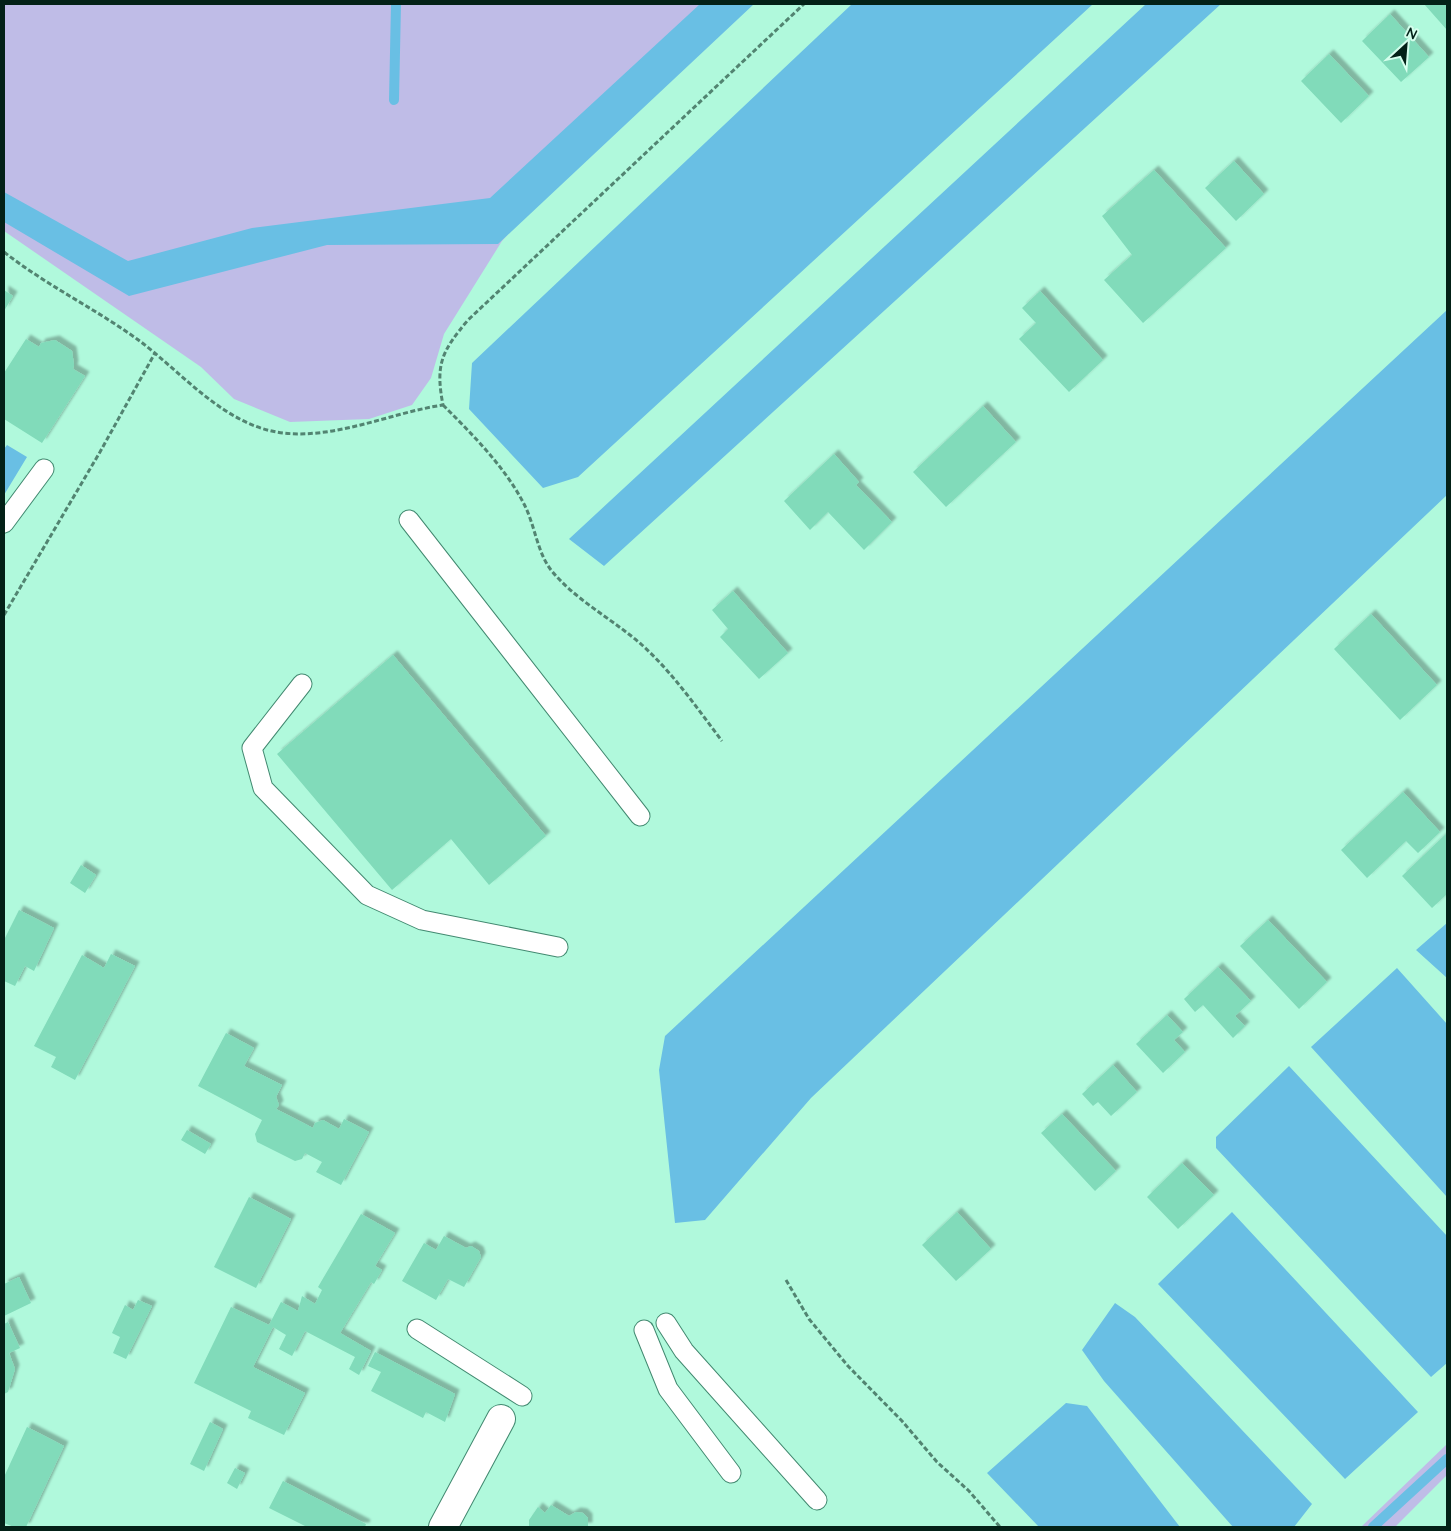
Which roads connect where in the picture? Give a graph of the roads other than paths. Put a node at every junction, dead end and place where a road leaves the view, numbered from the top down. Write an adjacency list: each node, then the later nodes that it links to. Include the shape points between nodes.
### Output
1 (44, 469): 3 (lane)
2 (409, 520): 5 (lane)
3 (4, 524)
4 (302, 684): 6 (lane, via 252,748 263,788 368,895 422,920)
5 (640, 816)
6 (558, 947)
7 (666, 1323): 13 (lane, via 684,1351)
8 (418, 1329): 10 (lane)
9 (644, 1330): 12 (lane, via 668,1389)
10 (522, 1396)
11 (501, 1420): 14 (street)
12 (731, 1472)
13 (816, 1500)
14 (443, 1527)

